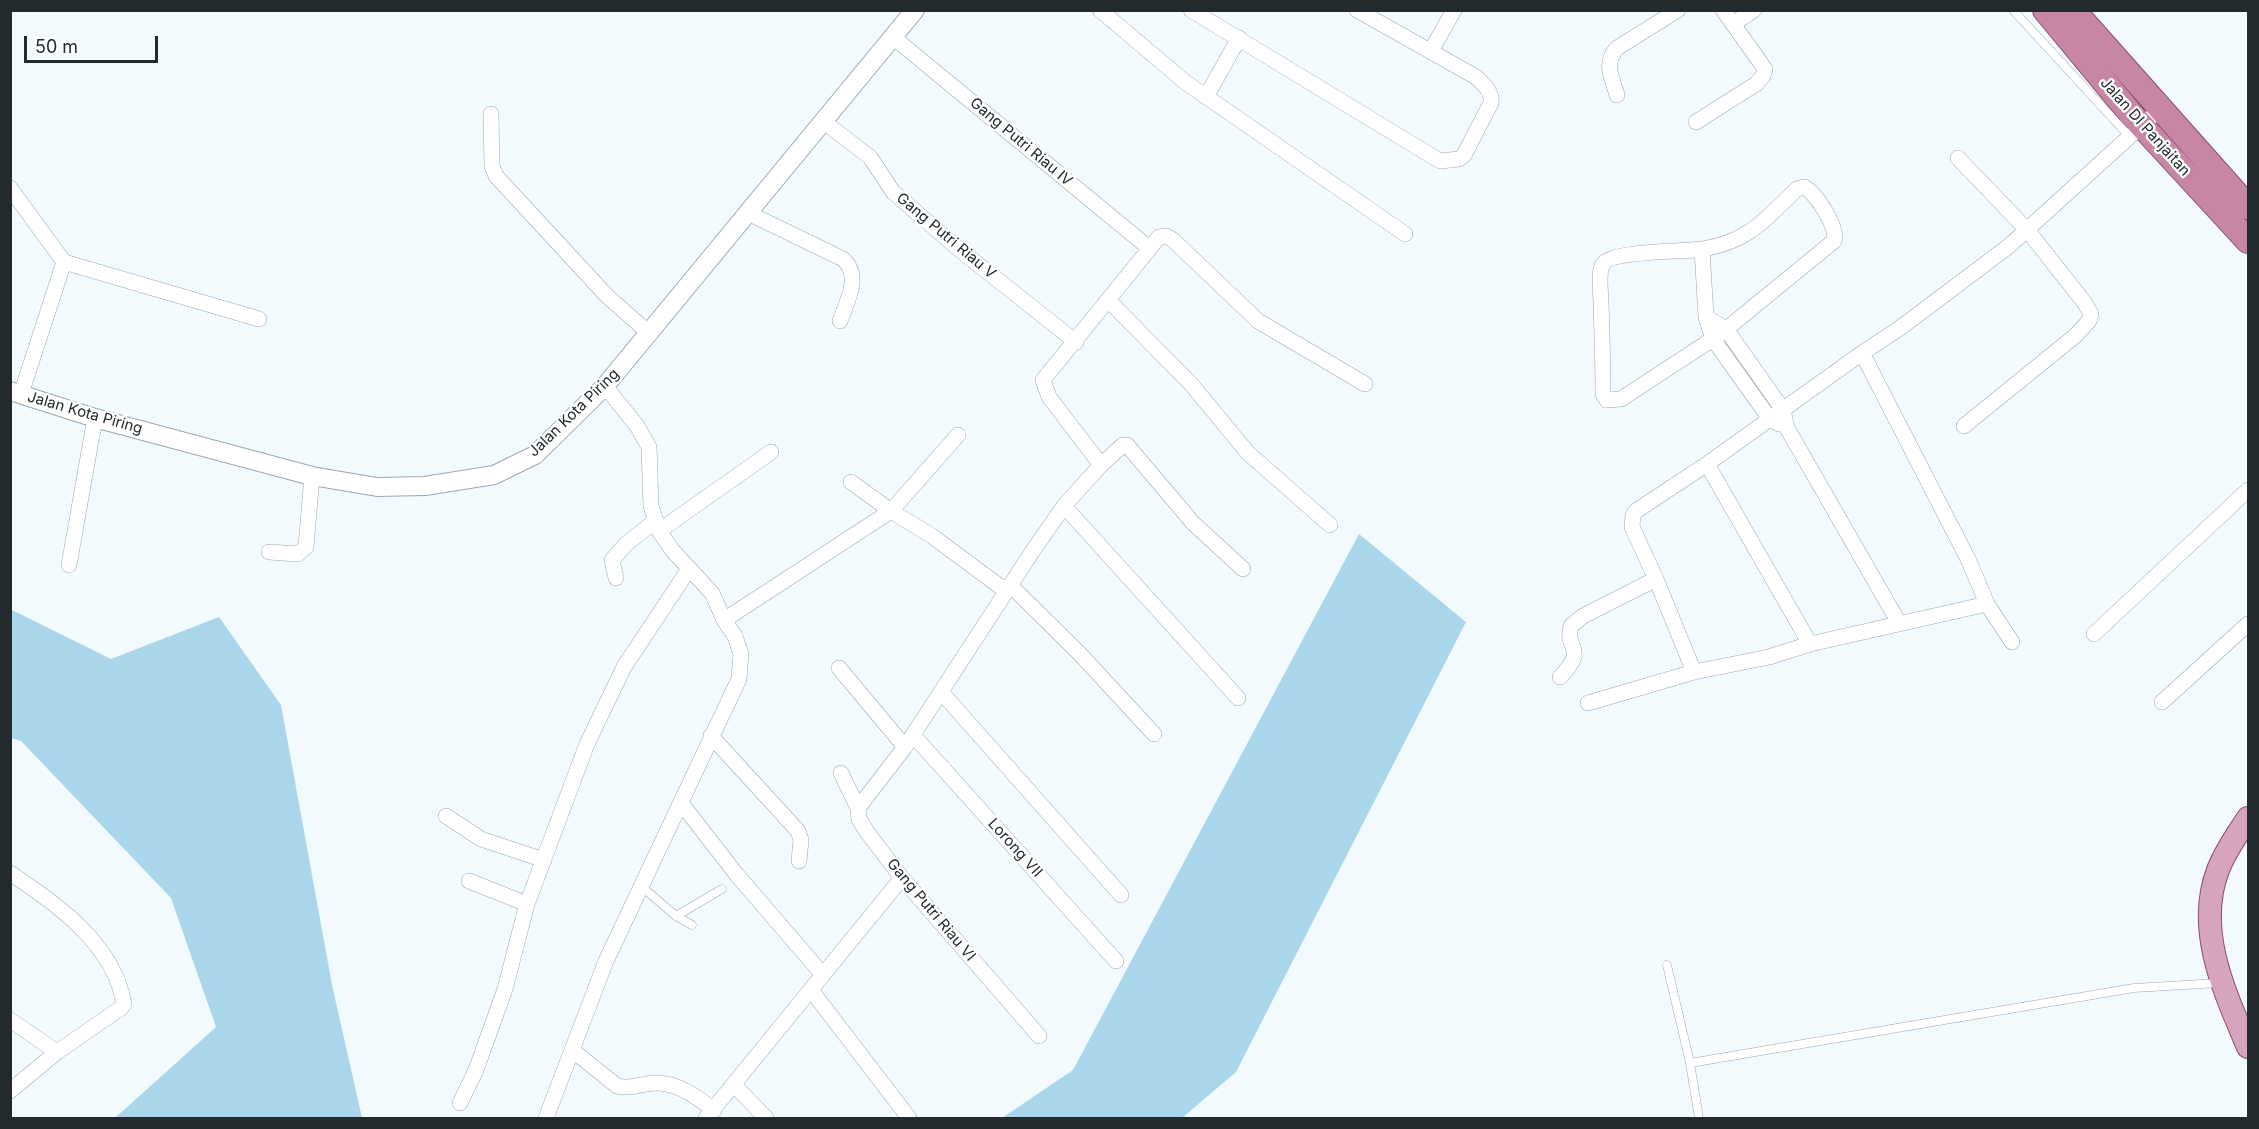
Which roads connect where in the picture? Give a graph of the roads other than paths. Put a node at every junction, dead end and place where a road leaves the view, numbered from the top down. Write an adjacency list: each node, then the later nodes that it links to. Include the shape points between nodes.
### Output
1 (915, 10): 13 (street, Jalan Kota Piring)
2 (1100, 10): 18 (street)
3 (1191, 10): 14 (street)
4 (1357, 10): 15 (street)
5 (1454, 10): 15 (street)
6 (1678, 10): 17 (street, via 1611,55 1609,66)
7 (1723, 10): 12 (street)
8 (1754, 10): 12 (street)
9 (2013, 10): 23 (lane)
10 (2045, 10): 16 (highway, Jalan DI Panjaitan)
11 (2073, 10): 16 (highway, Jalan DI Panjaitan)
12 (1734, 24): 21 (street, via 1765,69 1763,76)
13 (893, 37): 22 (street, Jalan Kota Piring); 31 (street, Gang Putri Riau IV)
14 (1239, 39): 15 (street, via 1440,161 1460,159 1492,98 1476,77); 18 (street)
15 (1431, 51)
16 (2095, 53): 19 (highway, Jalan DI Panjaitan); 23 (highway, Jalan DI Panjaitan)
17 (1617, 95)
18 (1206, 97): 29 (street)
19 (2160, 109): 23 (street); 26 (highway, Jalan DI Panjaitan)
20 (491, 114): 39 (street, via 492,166 496,176 608,296)
21 (1696, 122)
22 (824, 123): 27 (street, Jalan Kota Piring); 41 (street, Gang Putri Riau V, via 870,156 901,199)
23 (2135, 131): 28 (street); 30 (highway, Jalan DI Panjaitan)
24 (1958, 158): 28 (street)
25 (10, 188): 33 (street)
26 (2248, 207)
27 (748, 213): 37 (street, via 848,264 853,279); 39 (street, Jalan Kota Piring)
28 (2028, 231): 42 (street); 48 (street, via 2084,302 2091,314 2089,321)
29 (1405, 234)
30 (2248, 241)
31 (1149, 248): 34 (street); 43 (street, via 1159,237 1173,240 1258,321)
32 (1702, 249): 35 (street); 38 (street, via 1748,235 1797,189 1804,187 1812,192 1836,231 1834,242 1822,253); 40 (street, via 1612,257 1602,265 1603,394 1607,400 1621,399)
33 (64, 262): 36 (street); 45 (street)
34 (1108, 300): 41 (street); 58 (street, via 1191,384 1248,453)
35 (1706, 317): 38 (street); 40 (street)
36 (259, 319)
37 (840, 321)
38 (1726, 329): 40 (street); 46 (street)
39 (650, 334): 44 (street, Jalan Kota Piring)
40 (1713, 339): 46 (street)
41 (1076, 342): 52 (street, via 1046,375 1043,385)
42 (1862, 353): 46 (street); 67 (street)
43 (1365, 384)
44 (605, 386): 53 (street, Jalan Kota Piring, via 535,455 494,475 425,486 377,487); 59 (street, via 650,447 651,506)
45 (16, 393): 47 (street, Jalan Kota Piring)
46 (1776, 414): 51 (street); 69 (street)
47 (94, 418): 53 (street, Jalan Kota Piring); 61 (street)
48 (1964, 426)
49 (958, 435): 57 (street)
50 (771, 452): 59 (street)
51 (1707, 464): 65 (street, via 1633,515 1632,527); 73 (street)
52 (1101, 465): 56 (street); 63 (street, via 1127,445 1193,523)
53 (312, 476): 60 (street, via 306,547 298,554)
54 (851, 482): 57 (street)
55 (2248, 490): 71 (street)
56 (1064, 506): 66 (street); 78 (street)
57 (891, 511): 66 (street); 68 (street)
58 (1330, 525)
59 (657, 526): 62 (street); 64 (street, via 626,544 612,560)
60 (269, 552)
61 (69, 565)
62 (689, 569): 68 (street, via 712,594); 89 (street, via 624,667 587,744)
63 (1243, 569)
64 (616, 578)
65 (1656, 579): 75 (street); 76 (street, via 1571,626 1574,659)
66 (1008, 588): 77 (street); 81 (street, via 1080,654)
67 (1987, 604): 69 (street); 72 (street)
68 (724, 620): 82 (street, via 741,654 739,679)
69 (1899, 623): 73 (street)
70 (2248, 624): 79 (street)
71 (2094, 634)
72 (2012, 642)
73 (1810, 644): 75 (street, via 1769,657)
74 (839, 668): 83 (street, Lorong VII)
75 (1694, 672): 80 (street)
76 (1560, 677)
77 (942, 693): 83 (street); 96 (street)
78 (1238, 698)
79 (2162, 702)
80 (1588, 703)
81 (1154, 734)
82 (711, 736): 85 (street); 90 (street, via 798,831)
83 (909, 741): 86 (street); 100 (street, Lorong VII)
84 (841, 773): 86 (street, Gang Putri Riau VI)
85 (681, 802): 94 (street); 102 (street, via 737,875)
86 (858, 807): 92 (street, Gang Putri Riau VI, via 859,819 867,832)
87 (446, 816): 89 (street, via 481,838)
88 (2248, 819): 103 (main road, via 2217,870 2212,891 2211,935)
89 (544, 860): 97 (street)
90 (799, 861)
91 (10, 873): 109 (street, via 51,900 88,935 116,977 124,1004)
92 (902, 878): 102 (street); 106 (street, Gang Putri Riau VI)
93 (469, 881): 97 (street)
94 (641, 886): 98 (lane); 108 (street, via 606,961)
95 (722, 889): 98 (lane)
96 (1121, 895)
97 (527, 904): 113 (street, via 505,989)
98 (676, 916): 99 (lane)
99 (692, 924)
100 (1116, 961)
101 (1667, 965): 110 (lane)
102 (824, 975): 104 (street)
103 (2221, 983): 107 (main road); 110 (lane, via 2134,988)
104 (811, 990): 111 (street); 117 (street)
105 (10, 1020): 109 (street)
106 (1039, 1036)
107 (2248, 1047)
108 (572, 1050): 114 (street, via 617,1086 663,1084 691,1094); 115 (street)
109 (57, 1052): 112 (street)
110 (1689, 1063): 118 (lane)
111 (734, 1085): 114 (street); 116 (street)
112 (10, 1091)
113 (460, 1103)
114 (710, 1114)
115 (546, 1119)
116 (766, 1119)
117 (909, 1119)
118 (1699, 1119)

